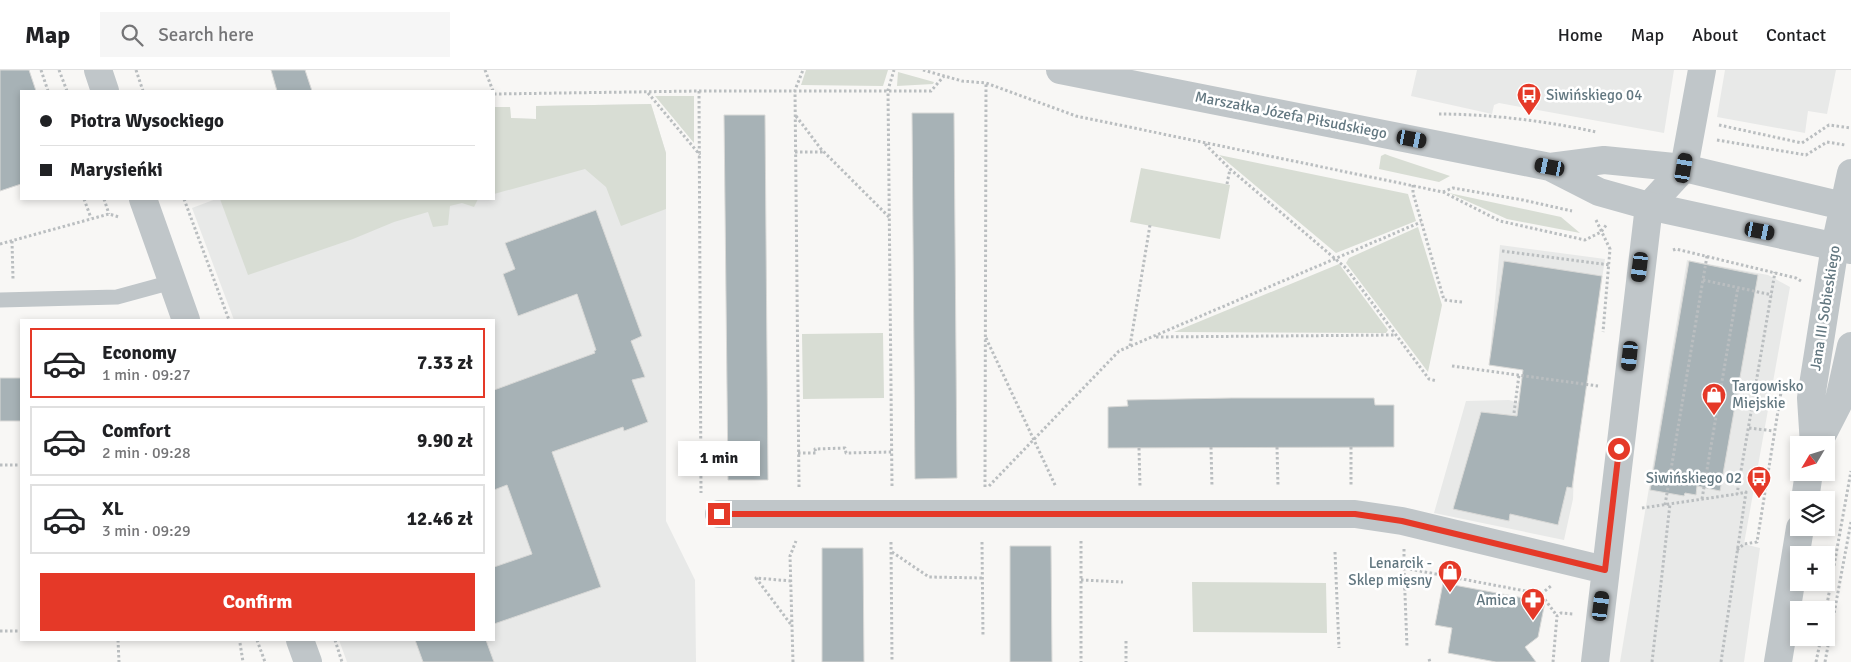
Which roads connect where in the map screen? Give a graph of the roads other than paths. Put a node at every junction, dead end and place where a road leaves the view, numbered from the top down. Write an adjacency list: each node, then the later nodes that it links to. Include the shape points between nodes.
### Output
1 (98, 70): 4 (street)
2 (1060, 70): 5 (street, Marszałka Józefa Piłsudskiego)
3 (1702, 70): 6 (street)
4 (105, 90)
5 (1550, 167): 6 (street, Marszałka Józefa Piłsudskiego, via 1604,160); 9 (street, Marszałka Józefa Piłsudskiego, via 1599,192)
6 (1684, 168): 9 (street); 10 (street, Marszałka Józefa Piłsudskiego)
7 (1851, 173): 10 (street, Jana III Sobieskiego)
8 (143, 200): 12 (street)
9 (1648, 206): 11 (street, Marszałka Józefa Piłsudskiego); 20 (street)
10 (1848, 207): 11 (street, Jana III Sobieskiego)
11 (1843, 248): 16 (street, Jana III Sobieskiego, via 1811,398)
12 (172, 282): 13 (lane, via 117,297); 14 (street)
13 (7, 300)
14 (186, 319)
15 (1851, 346): 17 (street, Jana III Sobieskiego, via 1838,404)
16 (1814, 436)
17 (1820, 436)
18 (710, 505): 20 (street, via 1345,514 1402,521)
19 (1799, 536): 24 (street)
20 (1605, 570): 23 (street)
21 (300, 641): 22 (street)
22 (308, 662)
23 (1597, 662)
24 (1778, 662)

